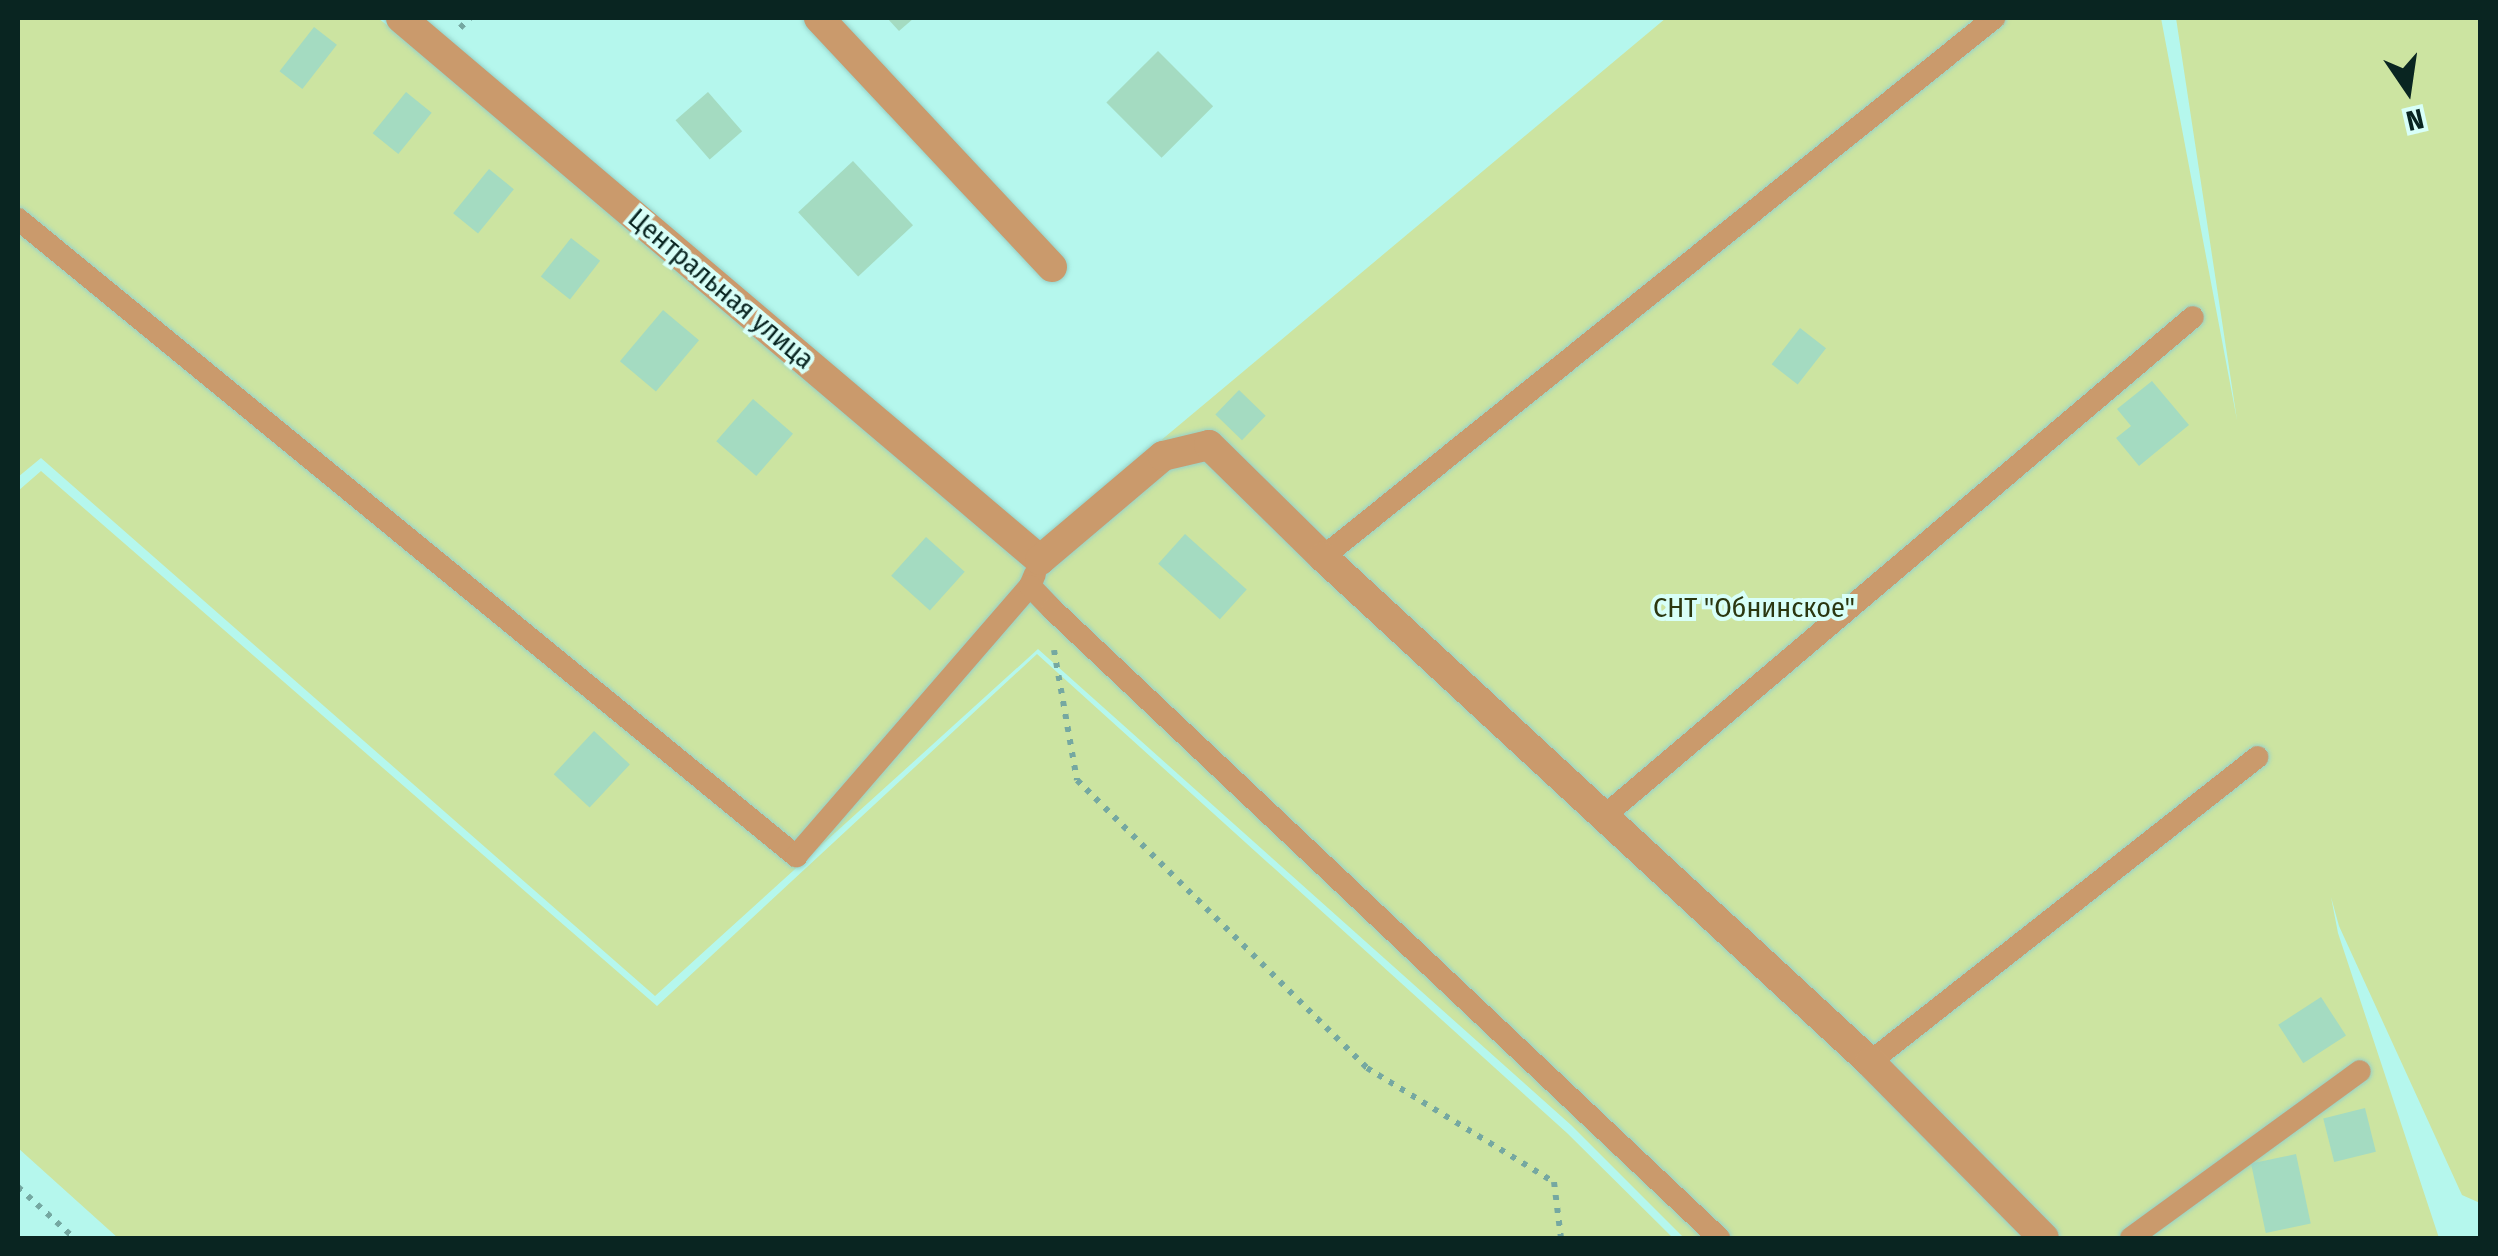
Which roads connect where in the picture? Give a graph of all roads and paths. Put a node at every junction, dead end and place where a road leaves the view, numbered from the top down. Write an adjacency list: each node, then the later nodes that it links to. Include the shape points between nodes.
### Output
1 (401, 18): 8 (street, Центральная улица)
2 (820, 18): 5 (street)
3 (1994, 18): 7 (lane)
4 (18, 219): 8 (lane, via 796,856)
5 (1052, 268)
6 (2193, 317): 11 (lane)
7 (1324, 557): 8 (street, via 1209,445 1163,456); 11 (street)
8 (1035, 573): 9 (lane)
9 (1052, 609): 16 (path, via 1077,780 1367,1068 1554,1182); 17 (lane)
10 (2257, 757): 12 (lane)
11 (1603, 816): 12 (street)
12 (1870, 1062): 18 (street)
13 (2360, 1071): 19 (lane)
14 (18, 1187): 15 (path)
15 (74, 1238)
16 (1561, 1238)
17 (1719, 1238)
18 (2044, 1238)
19 (2131, 1238)

